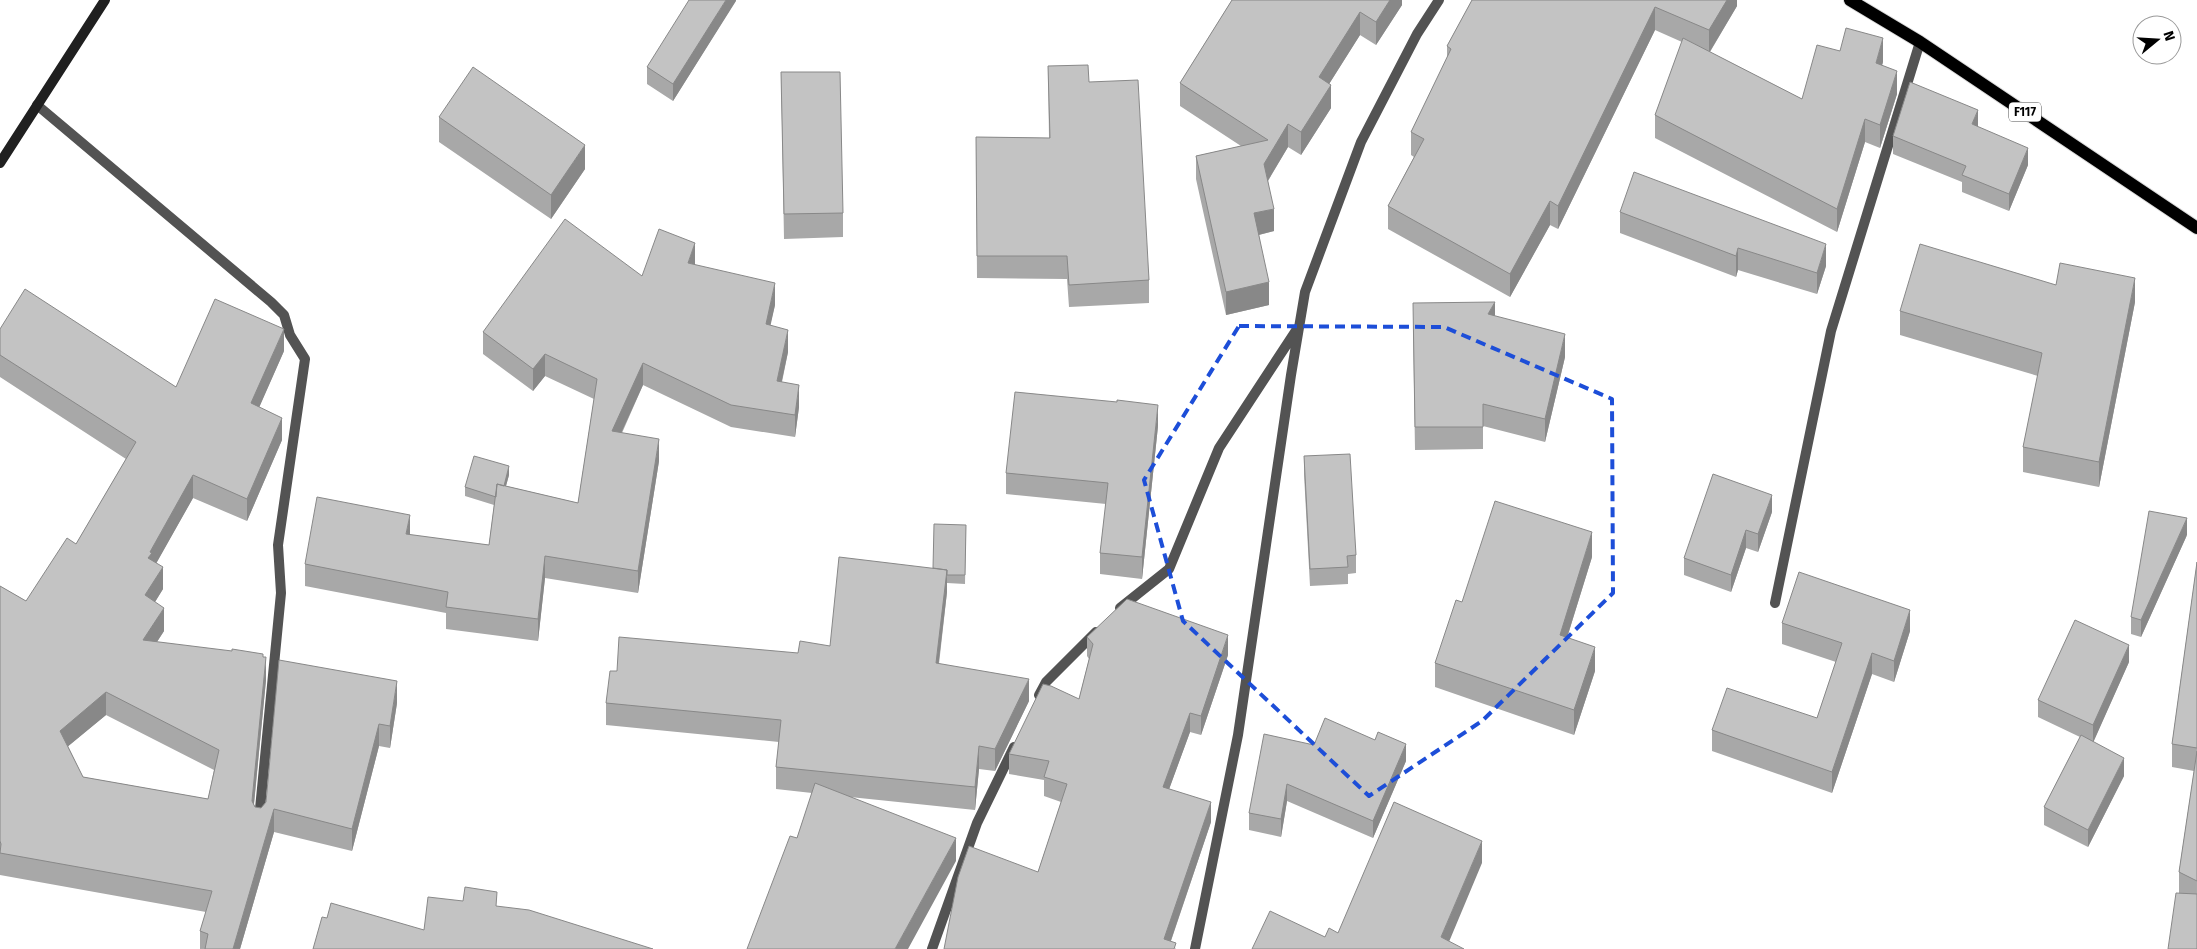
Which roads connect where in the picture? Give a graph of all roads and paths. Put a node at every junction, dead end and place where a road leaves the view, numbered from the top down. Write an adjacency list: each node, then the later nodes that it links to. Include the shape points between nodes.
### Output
1 (104, 0): 5 (main road)
2 (1439, 0): 8 (street, via 1417,34 1361,142 1305,292)
3 (1850, 0): 4 (main road, F117)
4 (1920, 42): 7 (main road, F117); 9 (street, via 1832,331)
5 (37, 105): 6 (main road); 12 (street, via 271,302 284,316 290,336 305,359 278,545 281,593)
6 (0, 163)
7 (2197, 228)
8 (1299, 326): 10 (street, via 1219,448 1169,569 1108,620 1046,682); 14 (street, via 1238,735)
9 (1775, 603)
10 (1033, 708)
11 (1020, 734): 13 (street, via 977,823)
12 (259, 824)
13 (932, 949)
14 (1195, 949)

